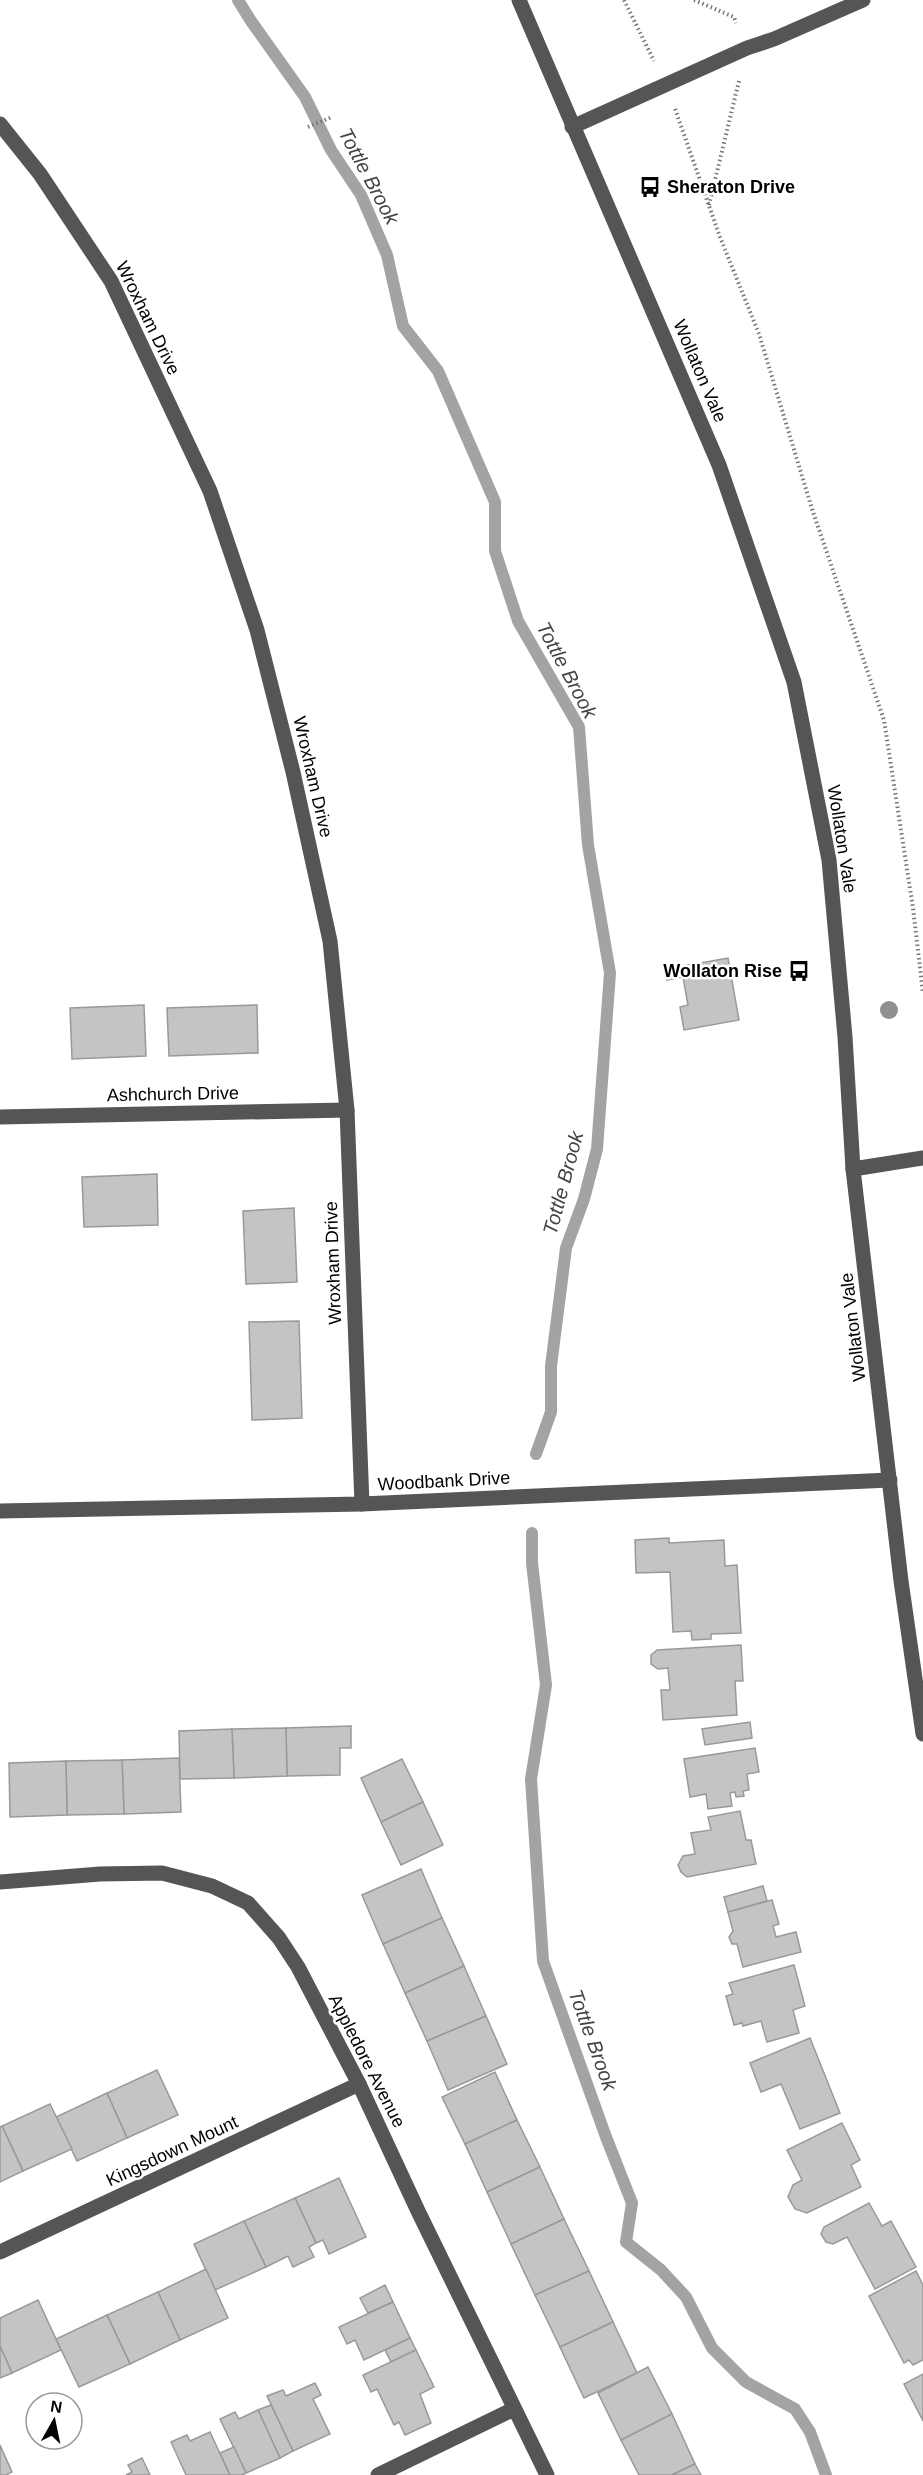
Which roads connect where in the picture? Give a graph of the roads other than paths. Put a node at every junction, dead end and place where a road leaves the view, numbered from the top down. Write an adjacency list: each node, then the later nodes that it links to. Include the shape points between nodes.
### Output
1 (519, 0): 4 (street, Wollaton Vale)
2 (863, 0): 4 (street)
3 (0, 124): 5 (street, Wroxham Drive, via 40,174 111,281 214,502 258,630 330,941)
4 (572, 127): 8 (street, Wollaton Vale, via 719,465 794,682 829,860)
5 (347, 1110): 6 (street, Ashchurch Drive); 10 (street, Wroxham Drive)
6 (0, 1117)
7 (923, 1158): 8 (street)
8 (853, 1169): 9 (street, Wollaton Vale)
9 (890, 1480): 10 (street, Woodbank Drive); 12 (street, Wollaton Vale)
10 (362, 1504): 11 (street, Woodbank Drive)
11 (0, 1511)
12 (923, 1734)
13 (0, 1882): 14 (street, Appledore Avenue, via 162,1873 212,1886 248,1904 279,1938 298,1967)
14 (359, 2084): 15 (street, Kingsdown Mount); 16 (street, Appledore Avenue)
15 (0, 2252)
16 (514, 2409): 17 (street); 18 (street, Appledore Avenue)
17 (378, 2475)
18 (547, 2475)

